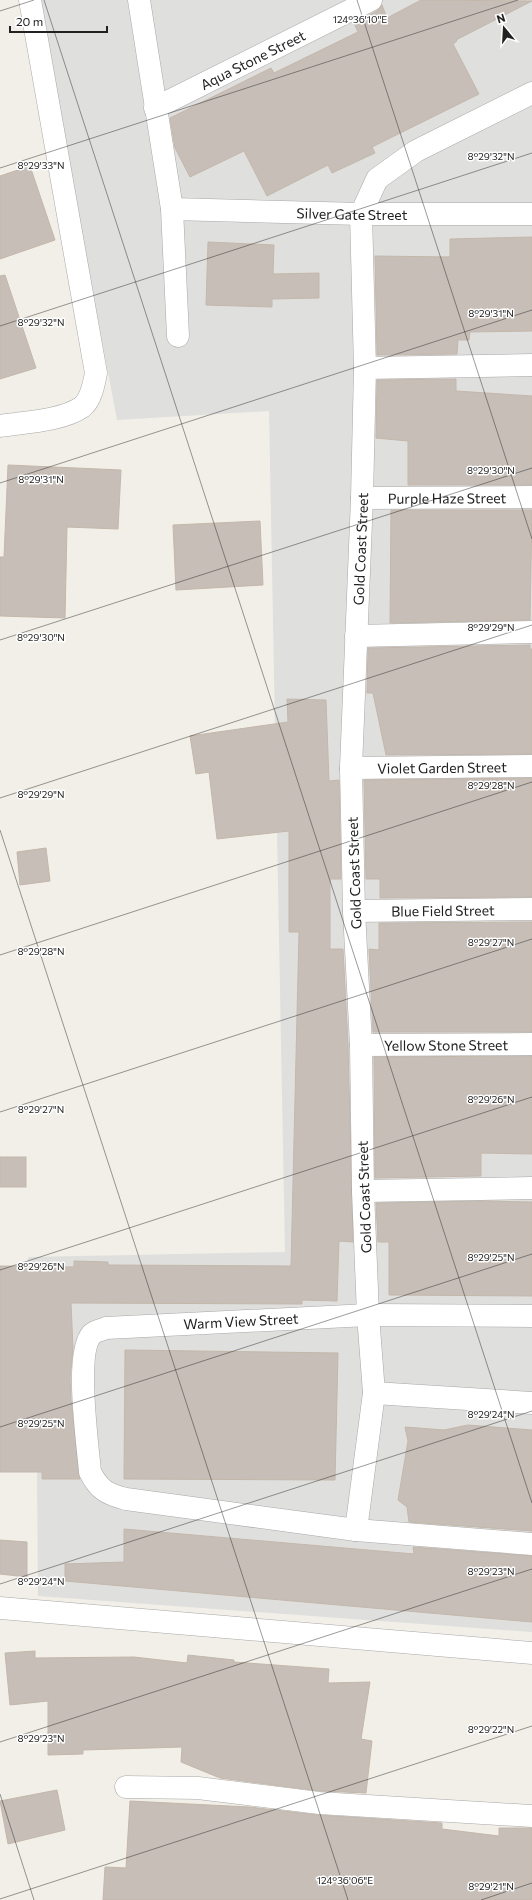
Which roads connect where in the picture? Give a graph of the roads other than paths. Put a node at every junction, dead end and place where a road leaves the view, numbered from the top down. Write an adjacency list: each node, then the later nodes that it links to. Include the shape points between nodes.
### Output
1 (30, 0): 12 (street, via 96,373 92,390 83,407 64,415)
2 (139, 0): 5 (street)
3 (371, 0): 5 (street, Aqua Stone Street)
4 (532, 93): 7 (street, via 416,151 377,179)
5 (155, 108): 6 (street)
6 (172, 209): 7 (street, Silver Gate Street); 9 (street)
7 (361, 214): 8 (street, Silver Gate Street); 11 (street, Gold Coast Street)
8 (532, 214)
9 (178, 336)
10 (532, 365): 11 (street)
11 (365, 368): 14 (street, Gold Coast Street)
12 (0, 426)
13 (532, 497): 14 (street, Purple Haze Street)
14 (362, 498): 16 (street, Gold Coast Street)
15 (532, 632): 16 (street)
16 (356, 636): 18 (street, Gold Coast Street)
17 (532, 766): 18 (street, Violet Garden Street)
18 (351, 768): 20 (street, Gold Coast Street)
19 (532, 909): 20 (street, Blue Field Street)
20 (354, 911): 22 (street, Gold Coast Street)
21 (532, 1044): 22 (street, Yellow Stone Street)
22 (360, 1045): 24 (street, Gold Coast Street)
23 (532, 1188): 24 (street)
24 (363, 1191): 25 (street, Gold Coast Street)
25 (368, 1315): 26 (street, Warm View Street); 27 (street, Gold Coast Street); 29 (street, Warm View Street, via 106,1328 92,1334 86,1346 83,1362 90,1472 96,1486 111,1495 126,1499)
26 (532, 1316)
27 (374, 1393): 28 (street); 29 (street, Gold Coast Street)
28 (532, 1403)
29 (356, 1530): 30 (street)
30 (532, 1544)
31 (0, 1608): 32 (street)
32 (532, 1653)
33 (126, 1787): 34 (street, via 198,1788 319,1804)
34 (532, 1816)

